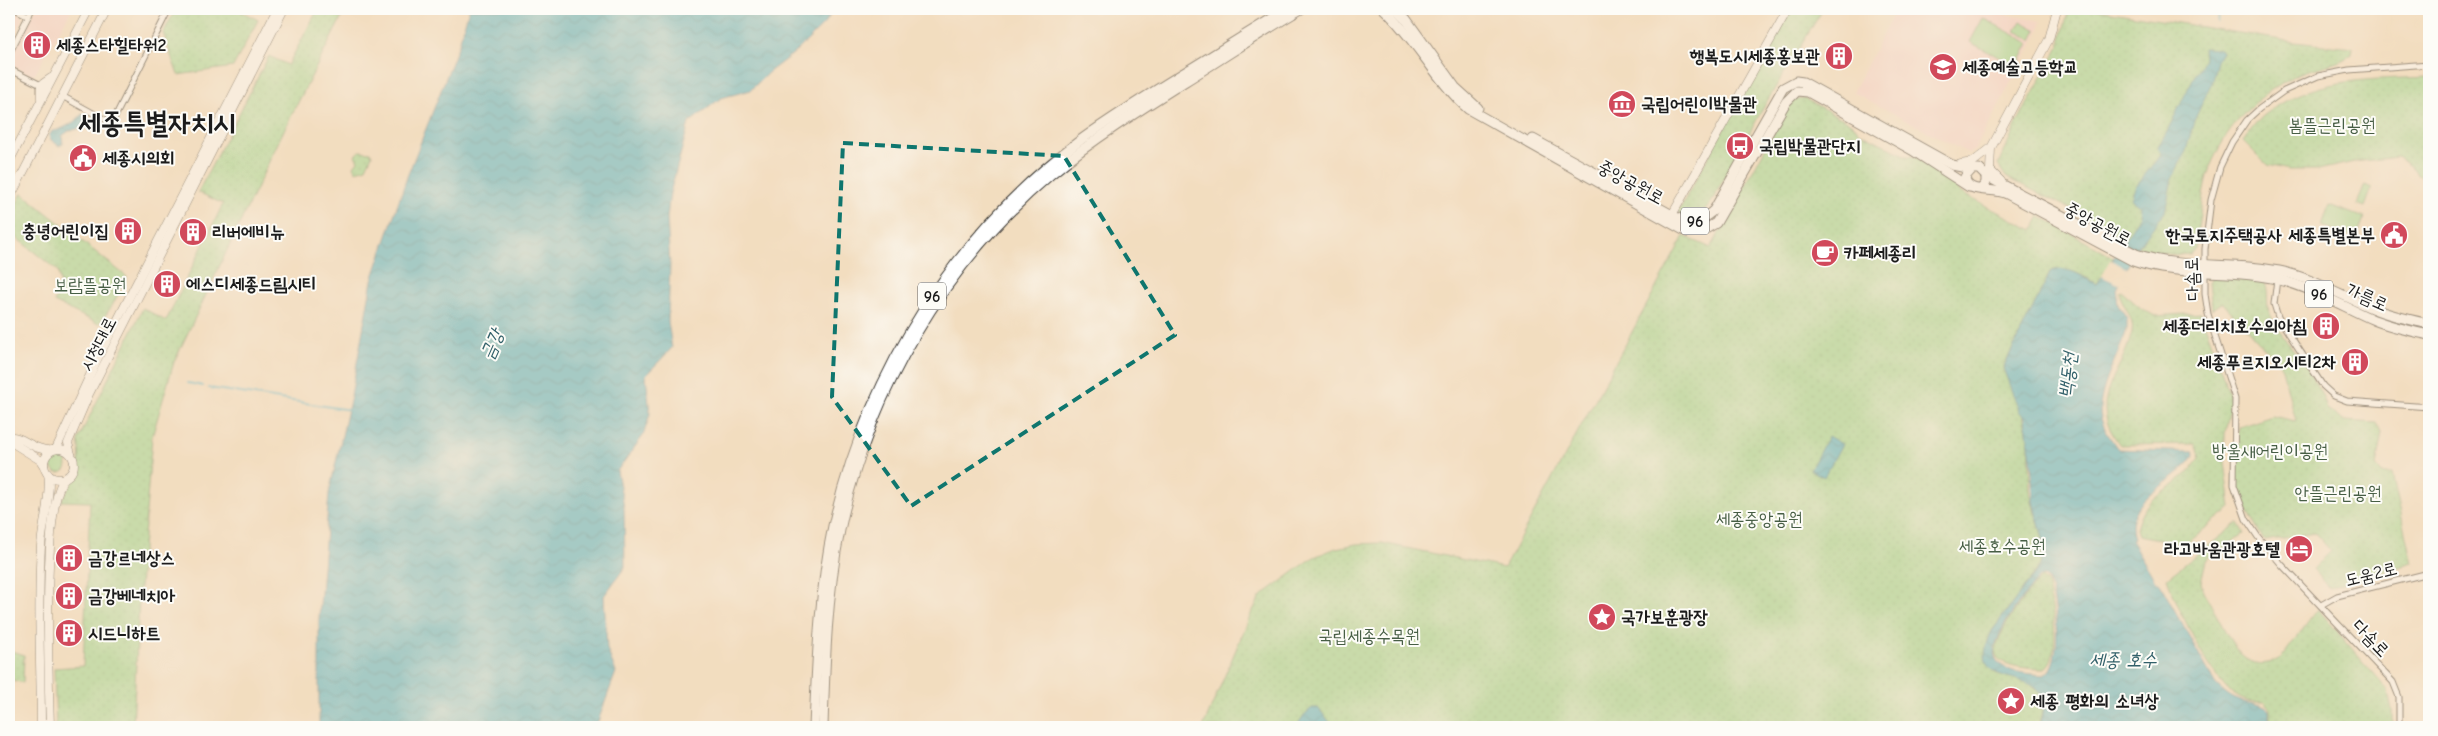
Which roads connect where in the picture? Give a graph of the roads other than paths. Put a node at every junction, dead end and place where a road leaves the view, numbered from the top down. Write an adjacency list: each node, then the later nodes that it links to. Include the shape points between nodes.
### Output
1 (15, 9): 14 (street)
2 (32, 9): 14 (street)
3 (89, 9): 18 (street)
4 (107, 9): 20 (street)
5 (170, 9): 20 (street, via 114,117 104,119)
6 (277, 9): 39 (street, 시청대로)
7 (284, 9): 40 (street, 시청대로, via 89,394 68,443)
8 (1301, 9): 13 (main road, 96)
9 (1384, 9): 27 (main road, 중앙공원로 / 96, via 1468,109 1687,232 1702,232 1716,223 1786,102 1797,91 1808,92 1918,151)
10 (1396, 9): 31 (main road, 중앙공원로 / 96, via 1455,87 1473,105)
11 (1788, 9): 31 (street)
12 (2057, 10): 22 (street, via 2049,39)
13 (1284, 13): 48 (main road, 96, via 1081,140 1010,202 974,240 925,305 881,386 846,478 825,575); 49 (main road, 96, via 1086,146 1050,175 980,245 932,309 887,389 852,480 832,577)
14 (29, 16): 15 (street)
15 (9, 54)
16 (2429, 64): 33 (street, 다솜로, via 2349,70 2318,76 2284,91 2259,109 2247,120 2220,166 2211,200)
17 (9, 68): 19 (street)
18 (53, 75): 19 (street); 21 (street)
19 (40, 85): 21 (street)
20 (62, 96): 29 (street)
21 (41, 100): 23 (street)
22 (1989, 152): 24 (street, via 1968,164); 25 (street); 26 (street); 30 (street, via 1990,170 1994,175)
23 (9, 162)
24 (1950, 162): 25 (main road, 중앙공원로 / 96); 31 (main road, 중앙공원로 / 96, via 1811,84 1796,81 1783,88 1714,210 1693,222 1685,222)
25 (1973, 169): 26 (main road, 96, via 1982,170); 27 (main road, via 1966,174)
26 (1986, 175): 28 (main road); 30 (main road, 중앙공원로 / 96)
27 (1967, 184): 28 (main road, 96, via 1975,190)
28 (1982, 188): 32 (main road, 중앙공원로 / 96, via 2003,192)
29 (9, 200)
30 (2034, 200): 32 (main road, 중앙공원로 / 96)
31 (1672, 215)
32 (2114, 247): 33 (main road, 중앙공원로 / 96, via 2155,268)
33 (2205, 267): 34 (main road, 가름로 / 96); 35 (main road, 가름로 / 96, via 2280,271 2314,282 2374,309); 45 (street, 다솜로, via 2208,314 2236,399 2234,485 2238,500 2258,537)
34 (2277, 279): 36 (main road, 가름로 / 96, via 2375,320); 37 (street, via 2274,304 2278,317 2328,392 2347,401)
35 (2429, 324)
36 (2429, 335)
37 (2429, 407)
38 (9, 438): 39 (street, via 13,436 45,451); 41 (street)
39 (54, 450): 40 (street, via 64,449); 41 (street, via 45,457)
40 (71, 454): 43 (street, via 74,468)
41 (44, 466): 42 (street)
42 (48, 474): 43 (street); 46 (street, via 40,570)
43 (65, 478): 47 (street, via 59,486 50,546)
44 (2429, 573): 45 (street, 도움2로, via 2337,596)
45 (2321, 605): 50 (street, 다솜로, via 2393,682 2399,697)
46 (40, 727)
47 (50, 727)
48 (814, 727)
49 (823, 727)
50 (2399, 727)

